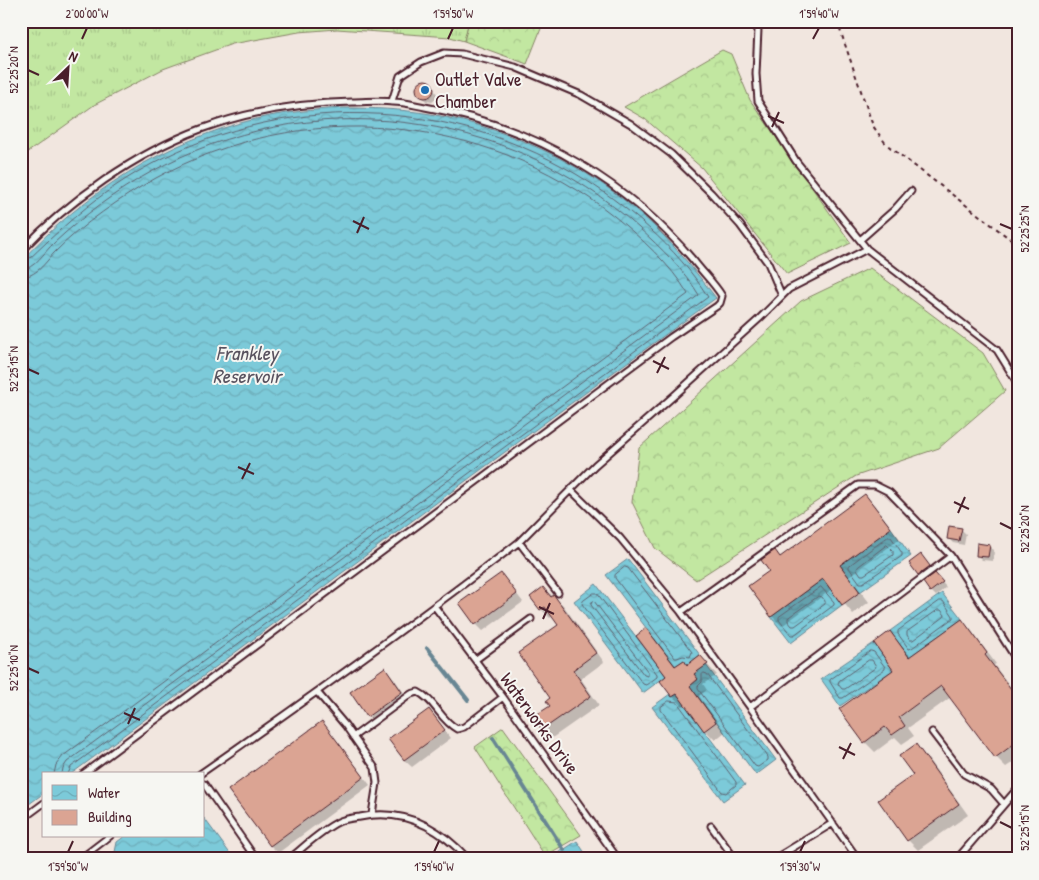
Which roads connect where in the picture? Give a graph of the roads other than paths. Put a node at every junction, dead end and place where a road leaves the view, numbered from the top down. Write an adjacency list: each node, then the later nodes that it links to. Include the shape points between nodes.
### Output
1 (762, 21): 4 (lane, via 758,29 758,101 796,161)
2 (392, 101): 6 (lane, via 296,106 250,114 201,129 145,155 111,176 66,208); 7 (lane, via 400,76 421,62 444,53 462,54 515,67 581,95 631,124 671,154 711,192 740,224 768,264); 23 (lane, via 456,112 493,123 558,151 598,174 667,232 718,289 722,296 720,303)
3 (911, 191): 4 (lane)
4 (860, 240): 5 (lane)
5 (867, 248): 7 (lane, via 789,289); 8 (lane, via 997,350)
6 (21, 252)
7 (782, 296): 9 (lane)
8 (1018, 384)
9 (571, 490): 10 (lane); 14 (lane, via 620,538)
10 (519, 542): 12 (lane); 13 (lane)
11 (951, 556): 14 (lane, via 888,492 874,485 858,485); 17 (lane); 20 (lane)
12 (558, 593)
13 (435, 607): 16 (lane, Waterworks Drive); 18 (lane)
14 (681, 612): 20 (lane)
15 (531, 619): 16 (lane)
16 (475, 660): 19 (lane, Waterworks Drive)
17 (1018, 662)
18 (318, 692): 22 (lane); 24 (lane)
19 (504, 697): 22 (lane, via 457,729 442,717 427,697 418,692); 38 (lane, Waterworks Drive)
20 (750, 707): 31 (lane)
21 (932, 732): 28 (lane, via 964,774 990,789)
22 (353, 736): 29 (lane, via 375,768 377,783)
23 (86, 772)
24 (203, 772)
25 (205, 785): 35 (lane)
26 (1018, 788): 28 (lane)
27 (42, 804): 30 (lane)
28 (1004, 804): 42 (lane)
29 (372, 814): 36 (lane, via 340,821); 37 (lane, via 406,817 438,831)
30 (21, 820)
31 (833, 823): 40 (lane); 41 (lane)
32 (711, 826): 39 (lane)
33 (107, 838): 34 (lane)
34 (80, 859)
35 (256, 859)
36 (289, 859)
37 (468, 859)
38 (618, 859)
39 (735, 859)
40 (774, 859)
41 (858, 859)
42 (957, 859)

